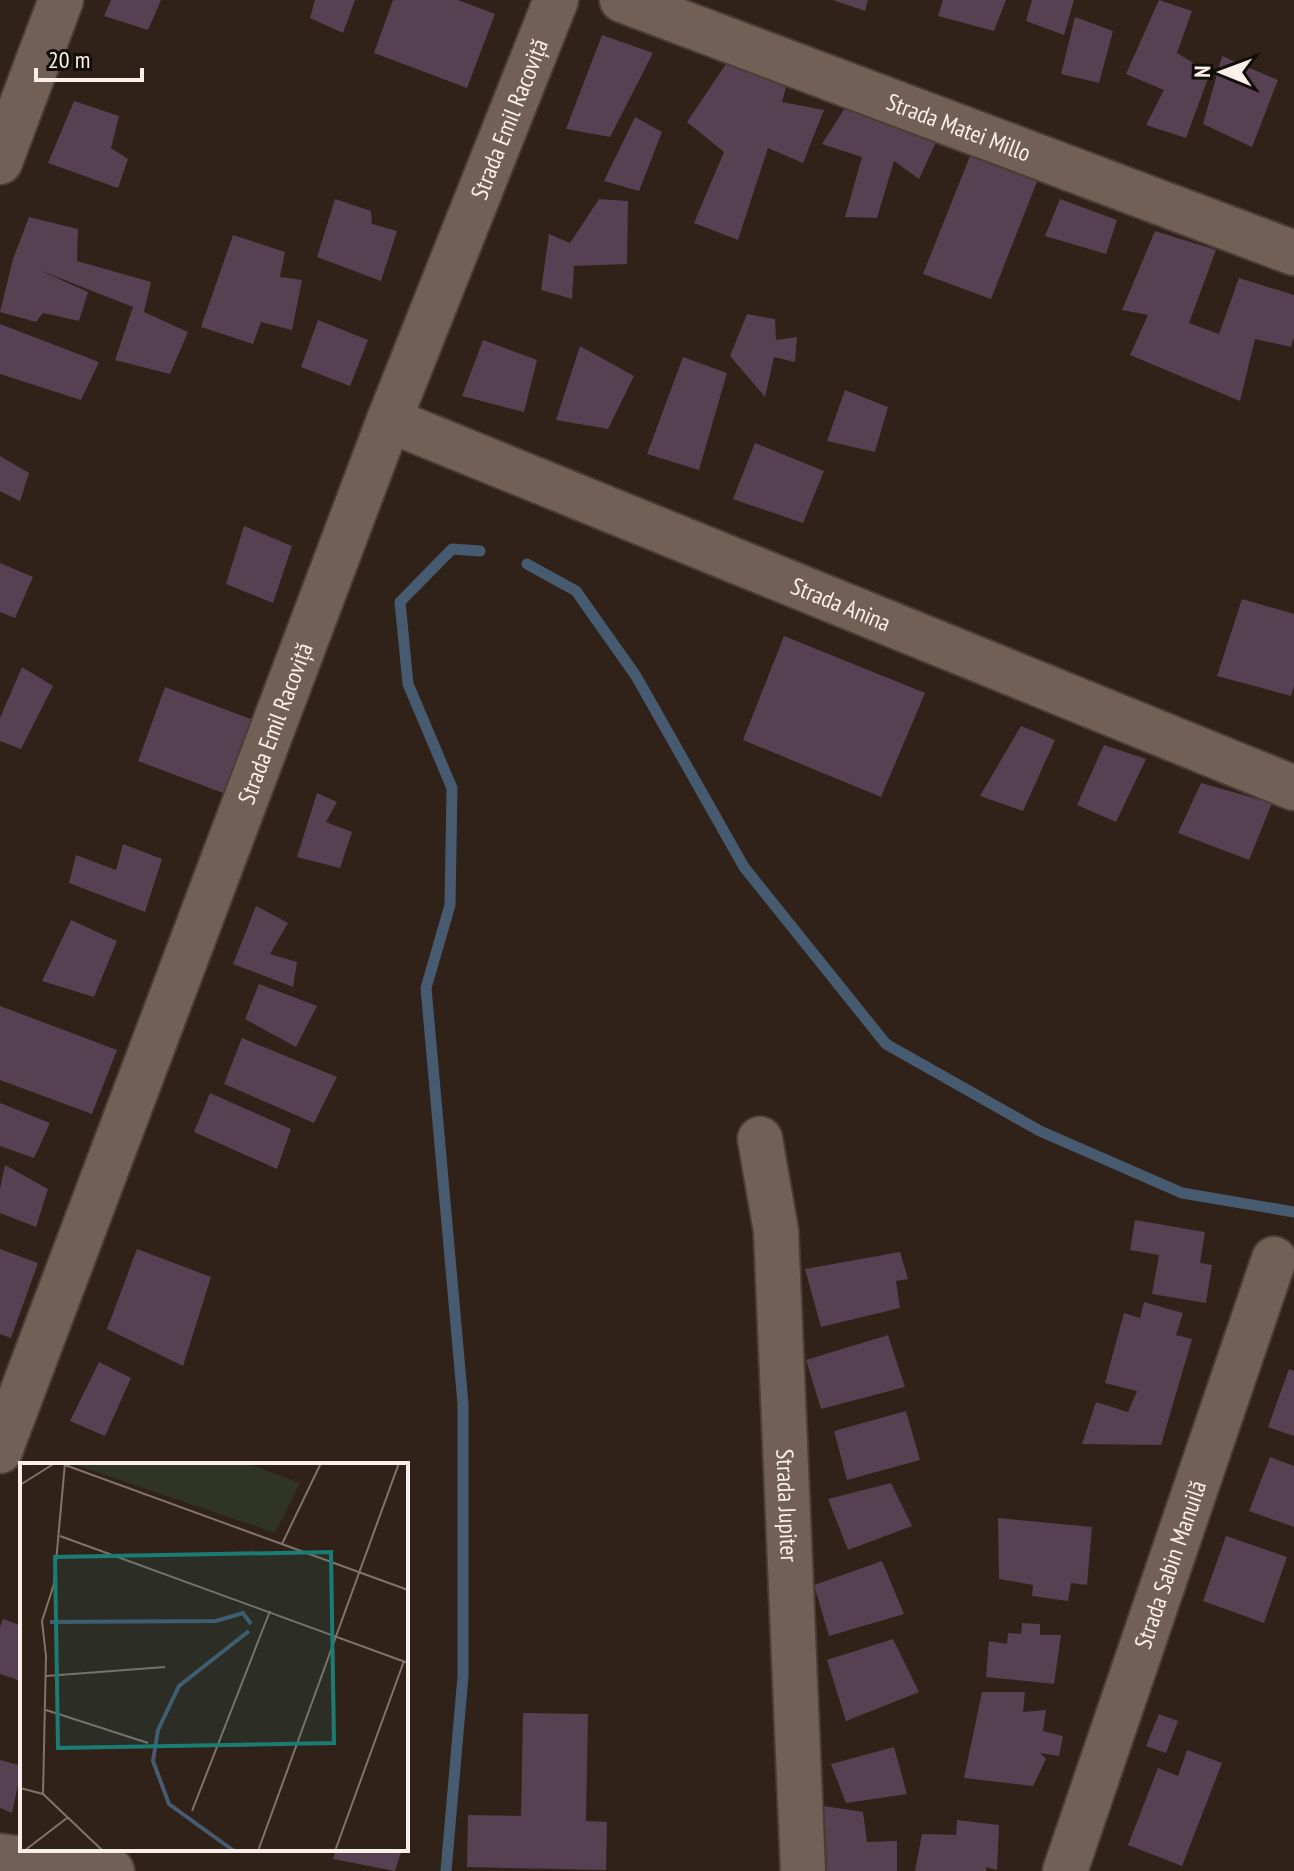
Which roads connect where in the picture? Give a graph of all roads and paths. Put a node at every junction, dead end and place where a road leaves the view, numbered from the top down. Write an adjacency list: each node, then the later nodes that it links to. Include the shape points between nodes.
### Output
1 (61, 0): 4 (street)
2 (556, 0): 6 (street, Strada Emil Racoviță)
3 (622, 0): 5 (street, Strada Matei Millo)
4 (0, 162)
5 (1294, 253)
6 (389, 420): 7 (street, Strada Anina); 10 (street, Strada Emil Racoviță)
7 (1294, 788)
8 (760, 1139): 13 (street, Strada Jupiter, via 776,1231)
9 (1274, 1259): 14 (street, Strada Sabin Manuilă)
10 (0, 1451)
11 (0, 1856): 12 (street)
12 (112, 1871)
13 (803, 1871)
14 (1065, 1871)

